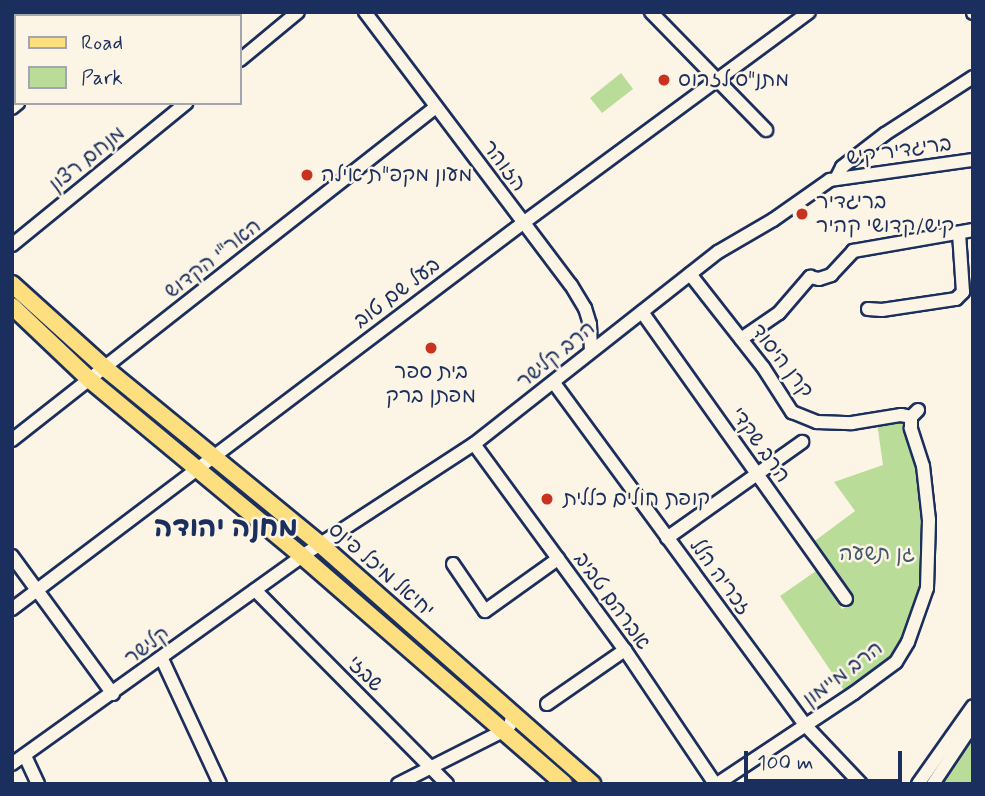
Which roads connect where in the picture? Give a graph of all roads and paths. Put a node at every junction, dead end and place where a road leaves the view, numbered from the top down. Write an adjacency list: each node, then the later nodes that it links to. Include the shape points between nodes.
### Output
1 (298, 12): 5 (street)
2 (365, 12): 9 (street, הזוהר)
3 (651, 12): 7 (street)
4 (809, 12): 7 (street, בעל שם טוב)
5 (242, 58)
6 (973, 77): 12 (street, via 885,134 842,167)
7 (716, 80): 10 (street); 13 (street, בעל שם טוב)
8 (184, 105): 16 (street, מנחם רצון)
9 (436, 107): 13 (street, הזוהר); 24 (street, האר"י הקדוש)
10 (766, 130)
11 (973, 160): 12 (street, בריגדיר קיש)
12 (833, 180): 17 (street, הרב קלישר)
13 (523, 223): 23 (street, הזוהר, via 585,307); 31 (street, בעל שם טוב)
14 (973, 230): 15 (street)
15 (959, 233): 20 (street, via 963,292 956,299); 22 (street, via 853,251 831,275 810,276 779,313)
16 (12, 245)
17 (691, 274): 21 (street, הרב קלישר); 22 (street, קרן היסוד)
18 (12, 284): 24 (main road)
19 (12, 306): 25 (main road)
20 (868, 309)
21 (642, 312): 23 (street, הרב קלישר); 33 (street, הרב שקדי)
22 (741, 339): 27 (street, קרן היסוד, via 792,412 817,422 840,423)
23 (591, 351): 26 (street, הרב קלישר)
24 (105, 368): 25 (street, האר"י הקדוש); 31 (main road, יחיאל מיכל פינס)
25 (90, 380): 28 (street, האר"י הקדוש); 32 (main road, יחיאל מיכל פינס)
26 (554, 383): 30 (street, הרב קלישר); 34 (street, זכריה הלל)
27 (914, 414): 51 (street, הרב מיימון, via 914,441 923,466 929,520 927,589 896,662)
28 (12, 440)
29 (802, 442): 33 (street)
30 (474, 444): 35 (street, הרב קלישר); 38 (street, אברהם טביב)
31 (213, 456): 32 (street, בעל שם טוב); 35 (main road, יחיאל מיכל פינס)
32 (197, 468): 37 (main road, יחיאל מיכל פינס); 40 (street, בעל שם טוב)
33 (757, 474): 34 (street); 42 (street, הרב שקדי)
34 (667, 538): 51 (street, זכריה הלל)
35 (320, 544): 37 (street, הרב קלישר); 49 (main road, יחיאל מיכל פינס)
36 (12, 556): 40 (street)
37 (302, 556): 41 (street, קלישר); 52 (main road, יחיאל מיכל פינס)
38 (558, 559): 39 (street, via 485,611); 44 (street, אברהם טביב)
39 (453, 564)
40 (38, 589): 43 (street, בעל שם טוב); 46 (street)
41 (255, 590): 45 (street, קלישר); 55 (street, שבזי)
42 (846, 599)
43 (12, 609)
44 (625, 650): 47 (street); 62 (street, אברהם טביב)
45 (162, 659): 46 (street, קלישר); 57 (street)
46 (113, 694): 53 (street, קלישר)
47 (547, 704)
48 (973, 706): 64 (street)
49 (513, 715): 52 (street); 61 (main road, יחיאל מיכל פינס)
50 (973, 723): 65 (street)
51 (806, 726): 62 (street, הרב מיימון); 63 (street, זכריה הלל)
52 (503, 731): 55 (street); 60 (main road, יחיאל מיכל פינס)
53 (25, 756): 54 (street, קלישר); 56 (street)
54 (12, 764)
55 (430, 768): 58 (street); 59 (street, שבזי)
56 (38, 784)
57 (220, 784)
58 (398, 784)
59 (447, 784)
60 (564, 784)
61 (592, 784)
62 (716, 784)
63 (861, 784)
64 (918, 784)
65 (933, 784)

